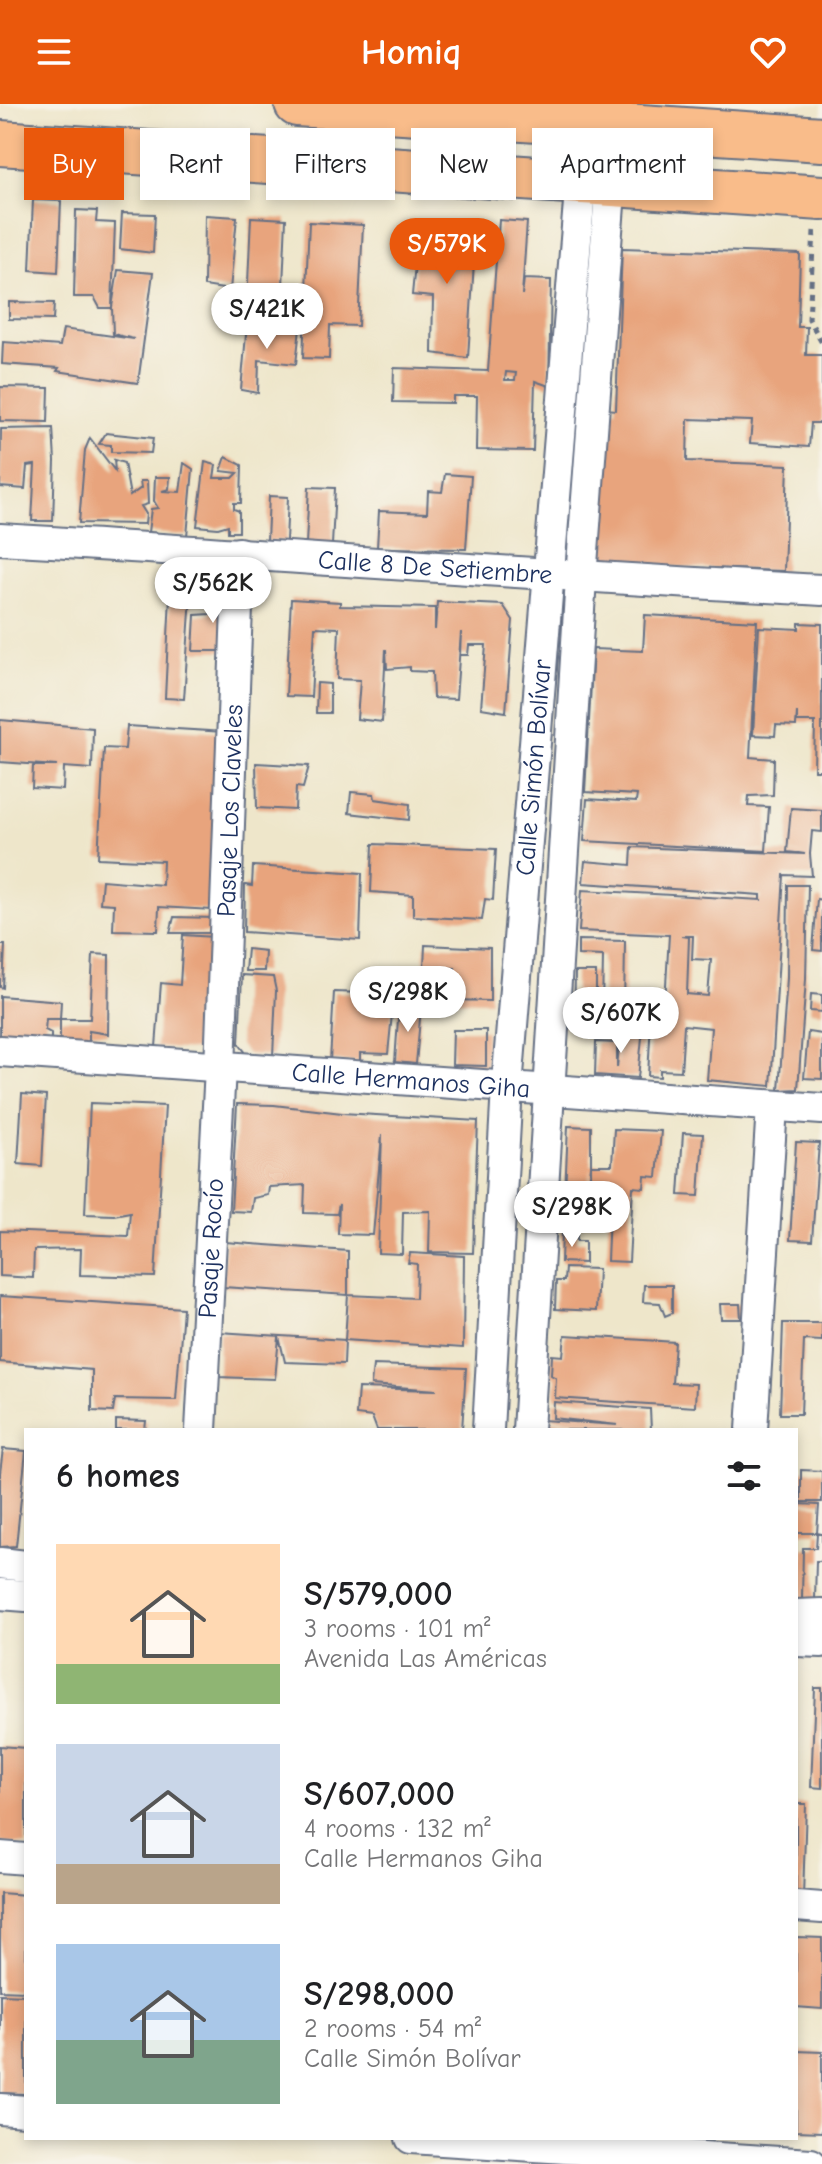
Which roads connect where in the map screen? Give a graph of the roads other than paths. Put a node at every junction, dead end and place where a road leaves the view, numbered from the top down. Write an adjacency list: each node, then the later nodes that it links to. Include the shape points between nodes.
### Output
1 (297, 104): 2 (main road)
2 (596, 118): 3 (main road)
3 (822, 139)
4 (0, 143): 5 (main road)
5 (532, 179)
6 (713, 191): 7 (main road)
7 (819, 198)
8 (593, 200): 12 (street, Calle Simón Bolívar)
9 (594, 200): 13 (street, Calle Simón Bolívar)
10 (0, 539): 11 (street, Calle 8 De Setiembre)
11 (239, 553): 12 (street, Calle 8 De Setiembre); 16 (street, Pasaje Los Claveles)
12 (547, 576): 13 (street, Calle 8 De Setiembre); 17 (street, Calle Simón Bolívar)
13 (581, 578): 14 (street, Calle 8 De Setiembre); 18 (street, Calle Simón Bolívar)
14 (822, 590)
15 (0, 1051): 16 (street, Calle Hermanos Giha)
16 (220, 1068): 17 (street, Calle Hermanos Giha); 21 (street, Pasaje Rocío)
17 (507, 1087): 18 (street, Calle Hermanos Giha); 22 (street, Calle Simón Bolívar)
18 (549, 1090): 19 (street, Calle Hermanos Giha); 23 (street, Calle Simón Bolívar)
19 (772, 1106): 20 (street, Calle Hermanos Giha); 24 (street)
20 (822, 1109)
21 (201, 1428)
22 (488, 1428)
23 (528, 1428)
24 (752, 1428)
25 (0, 1563): 26 (street)
26 (24, 1566)
27 (0, 1594): 28 (street)
28 (24, 1596)
29 (822, 1614): 30 (street)
30 (798, 1615)
31 (798, 1641): 32 (street)
32 (822, 1642)
33 (0, 1857): 34 (street)
34 (24, 1859)
35 (798, 1906): 36 (street)
36 (822, 1908)
37 (0, 2109): 38 (street)
38 (24, 2111)
39 (418, 2140): 40 (street)
40 (444, 2147): 41 (street)
41 (478, 2148): 42 (street)
42 (811, 2164)

